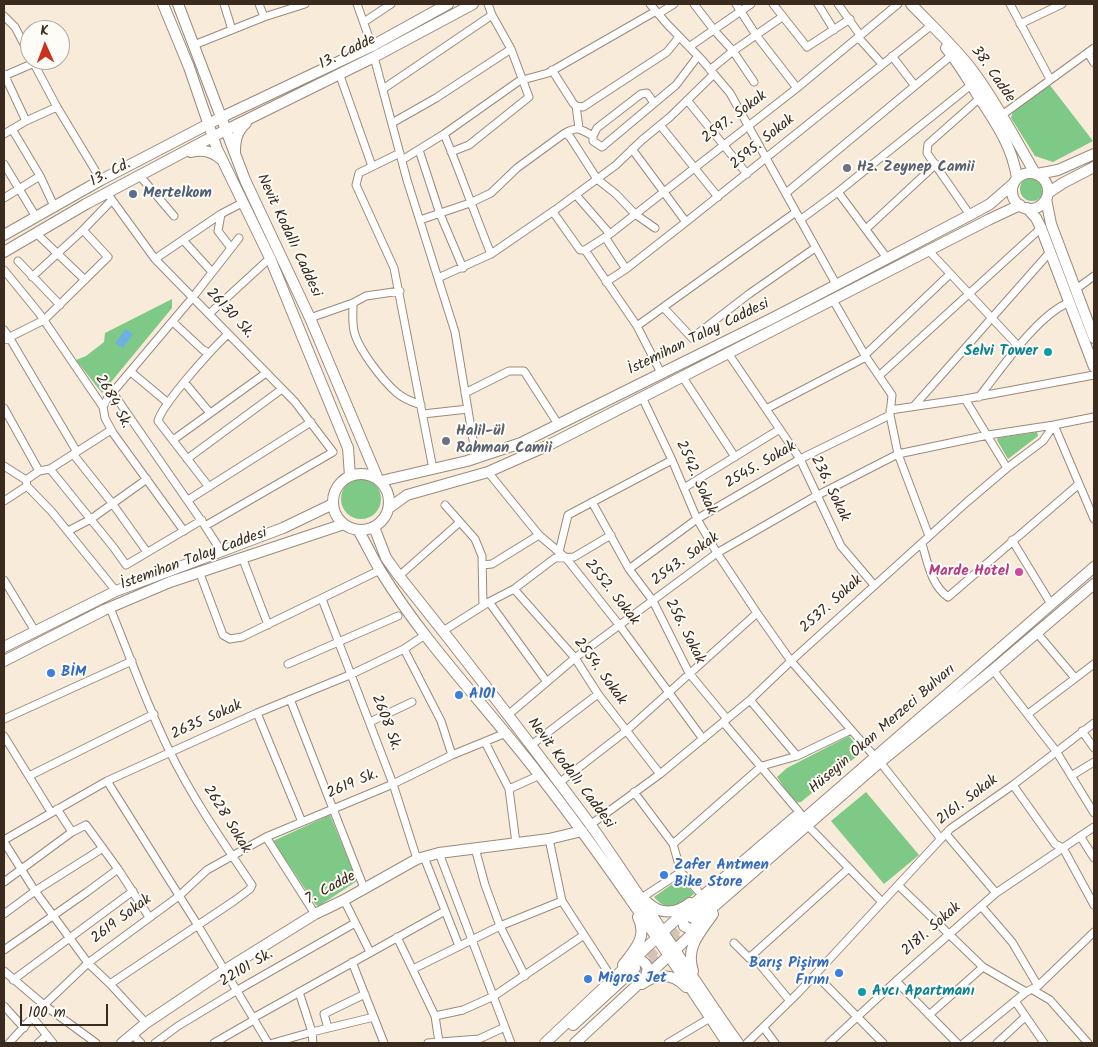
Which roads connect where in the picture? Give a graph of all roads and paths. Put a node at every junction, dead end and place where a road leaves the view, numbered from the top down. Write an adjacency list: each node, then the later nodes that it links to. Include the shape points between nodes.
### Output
1 (162, 4): 80 (main road, via 189,67)
2 (178, 4): 41 (main road, Nevit Kodallı Caddesi)
3 (224, 4): 34 (street)
4 (259, 4): 28 (street)
5 (305, 4): 28 (street)
6 (357, 4): 31 (street)
7 (391, 4): 31 (street)
8 (448, 4): 42 (main road, 13. Cadde)
9 (473, 4): 51 (main road, 13. Cadde)
10 (488, 4): 26 (street)
11 (650, 4): 25 (street)
12 (674, 4): 25 (street)
13 (694, 4): 35 (street)
14 (736, 4): 24 (street)
15 (751, 4): 24 (street)
16 (773, 4): 29 (street)
17 (818, 4): 36 (street)
18 (838, 4): 30 (street)
19 (898, 4): 39 (street, 2597. Sokak)
20 (904, 4): 33 (main road, 38. Cadde)
21 (911, 4): 75 (main road, 38. Cadde, via 964,59)
22 (1010, 4): 32 (street)
23 (1062, 4): 32 (street)
24 (741, 11): 35 (street); 37 (street)
25 (657, 12): 40 (street); 56 (street)
26 (492, 15): 45 (street); 66 (street)
27 (4, 16): 38 (street)
28 (264, 17): 34 (street)
29 (782, 17): 36 (street, via 807,47); 37 (street)
30 (850, 19): 36 (street); 39 (street)
31 (364, 22): 42 (street)
32 (1020, 24): 60 (street)
33 (928, 28): 48 (main road, 38. Cadde); 50 (street, 2595. Sokak)
34 (232, 30): 41 (street)
35 (714, 30): 43 (street); 46 (street)
36 (834, 30)
37 (756, 35): 46 (street); 65 (street)
38 (20, 36)
39 (859, 36): 53 (street); 65 (street, 2597. Sokak)
40 (679, 37): 43 (street); 73 (street, via 667,52 583,107)
41 (194, 45): 67 (main road, Nevit Kodallı Caddesi)
42 (372, 46): 68 (main road, 13. Cadde)
43 (689, 47): 49 (street)
44 (1094, 48): 47 (street)
45 (510, 49): 61 (street); 79 (street)
46 (733, 51): 57 (street); 62 (street)
47 (1088, 53): 52 (street); 60 (street)
48 (952, 55): 63 (main road, 38. Cadde); 64 (street)
49 (698, 56): 57 (street); 71 (street, via 676,85)
50 (892, 56): 53 (street, 2595. Sokak); 64 (street)
51 (374, 57): 58 (main road, 13. Cadde); 66 (street)
52 (1094, 63)
53 (882, 64): 99 (street, 2595. Sokak)
54 (20, 66): 59 (street)
55 (37, 70): 74 (street)
56 (552, 70): 61 (street); 73 (street)
57 (712, 72): 70 (street); 82 (street, via 730,93)
58 (339, 73): 77 (main road, 13. Cadde); 104 (street)
59 (4, 75): 78 (street)
60 (1050, 79): 75 (street)
61 (523, 80): 88 (street); 94 (street, via 529,97 469,145)
62 (754, 82)
63 (971, 85): 69 (main road, 38. Cadde); 117 (street)
64 (915, 86): 118 (street)
65 (797, 88): 82 (street, 2597. Sokak)
66 (383, 89): 79 (street)
67 (209, 90): 72 (main road, via 221,105); 76 (main road, Nevit Kodallı Caddesi)
68 (266, 96): 72 (main road, 13. Cadde); 76 (main road, via 260,104 237,115)
69 (980, 98): 103 (street, via 928,144 927,153); 114 (main road, 38. Cadde, via 1008,145 1014,160)
70 (687, 100): 81 (street); 91 (street)
71 (654, 103): 89 (street, via 647,93 641,94 597,128); 89 (street, via 602,147 593,141)
72 (249, 104): 76 (main road, 13. Cadde)
73 (576, 106): 83 (street)
74 (57, 107): 78 (street); 113 (street)
75 (1002, 115): 108 (main road, 38. Cadde)
76 (224, 116): 80 (main road, 13. Cd.); 85 (main road, Nevit Kodallı Caddesi)
77 (253, 117): 85 (main road, 13. Cadde); 97 (main road, via 241,128 235,141)
78 (26, 121): 84 (street)
79 (392, 123): 98 (street)
80 (207, 124): 90 (main road); 113 (main road, 13. Cd.)
81 (660, 125): 93 (street); 105 (street)
82 (749, 126): 91 (street, 2597. Sokak); 99 (street)
83 (579, 128): 86 (street); 89 (street)
84 (12, 129): 87 (street); 109 (street)
85 (230, 133): 90 (main road, 13. Cd.); 97 (main road, Nevit Kodallı Caddesi); 111 (main road, via 228,152 236,171)
86 (565, 133): 112 (street); 125 (street, via 517,168 490,193)
87 (4, 134)
88 (444, 134): 92 (street); 94 (street)
89 (593, 136)
90 (209, 139): 95 (main road, 13. Cd.); 100 (main road); 101 (main road, via 193,140 170,153)
91 (724, 144): 105 (street, 2597. Sokak); 107 (street)
92 (418, 150): 98 (street); 131 (street)
93 (632, 150): 112 (street); 116 (street)
94 (452, 152): 125 (street)
95 (182, 154): 100 (main road, via 211,151); 101 (main road, 13. Cd.)
96 (1094, 154): 108 (main road, via 1058,170)
97 (235, 156): 111 (main road, Nevit Kodallı Caddesi)
98 (401, 156): 104 (street); 136 (street)
99 (767, 158): 107 (street, 2595. Sokak); 118 (street)
100 (222, 160): 124 (main road)
101 (165, 163): 110 (main road, 13. Cd.)
102 (4, 164): 115 (street)
103 (936, 164): 133 (street); 141 (street)
104 (372, 166): 172 (street, via 359,174 356,185 394,268)
105 (695, 166): 116 (street, 2597. Sokak); 122 (street)
106 (1094, 167): 120 (main road, via 1063,183)
107 (746, 174): 122 (street, 2595. Sokak)
108 (1036, 174): 114 (main road, via 1025,173); 120 (main road, via 1046,182)
109 (40, 176): 115 (street); 126 (street)
110 (140, 176): 121 (main road, 13. Cd.); 134 (street)
111 (244, 178): 181 (main road, Nevit Kodallı Caddesi)
112 (596, 179): 119 (street); 132 (street)
113 (101, 180): 126 (main road, 13. Cd.)
114 (1015, 181): 127 (main road, via 1012,188 1014,198); 133 (main road, İstemihan Talay Caddesi, via 990,204)
115 (19, 190): 123 (street); 135 (street)
116 (663, 191): 132 (street, 2597. Sokak); 138 (street)
117 (838, 192): 137 (street); 141 (street)
118 (786, 193): 129 (street)
119 (576, 195): 128 (street); 144 (street)
120 (1047, 196): 127 (main road, via 1037,207); 171 (main road, via 1051,224)
121 (110, 197): 142 (street); 143 (main road, 13. Cd.); 158 (street, 26130 Sk.)
122 (718, 197): 138 (street, 2595. Sokak)
123 (4, 198)
124 (242, 203): 130 (street); 156 (main road)
125 (470, 203): 131 (street); 155 (street)
126 (54, 206): 135 (main road, 13. Cd.)
127 (1024, 207): 140 (main road); 151 (main road, İstemihan Talay Caddesi)
128 (553, 212): 150 (street, via 572,241 580,250); 155 (street)
129 (796, 212): 137 (street); 179 (street)
130 (221, 214): 147 (street); 148 (street, via 218,231)
131 (440, 214): 136 (street); 160 (street)
132 (635, 214): 139 (street); 144 (street, 2597. Sokak)
133 (970, 215): 157 (main road, İstemihan Talay Caddesi)
134 (174, 216)
135 (36, 217): 145 (main road, 13. Cd.)
136 (420, 220): 167 (street)
137 (800, 220): 149 (street)
138 (686, 222): 161 (street, 2595. Sokak)
139 (655, 228)
140 (1041, 228): 153 (main road); 173 (street)
141 (866, 229): 157 (street)
142 (83, 230): 154 (street); 168 (street, via 108,257)
143 (36, 233): 152 (main road, 13. Cd.); 154 (street)
144 (607, 235): 150 (street, 2597. Sokak); 161 (street)
145 (4, 236)
146 (239, 238): 148 (street)
147 (184, 240): 158 (street); 163 (street)
148 (231, 248): 163 (street)
149 (814, 248): 170 (street); 179 (street, via 692,338)
150 (585, 250): 169 (street)
151 (929, 251): 164 (street); 175 (main road, İstemihan Talay Caddesi)
152 (4, 252)
153 (1050, 252): 176 (main road); 182 (street)
154 (57, 253): 165 (street); 168 (street)
155 (491, 254): 160 (street)
156 (270, 258): 180 (street); 239 (main road, via 348,448)
157 (887, 258): 170 (main road, İstemihan Talay Caddesi)
158 (155, 259): 174 (street, 26130 Sk.)
159 (18, 261): 165 (street)
160 (463, 268): 167 (street)
161 (626, 269): 169 (street, 2595. Sokak)
162 (4, 270): 183 (street, 2684 Sk.)
163 (212, 272): 174 (street)
164 (950, 274): 173 (street); 193 (street)
165 (32, 276): 178 (street)
166 (1094, 276): 171 (street)
167 (438, 278): 204 (street, via 455,332)
168 (85, 280): 178 (street)
169 (606, 282): 185 (street)
170 (836, 284): 197 (main road, İstemihan Talay Caddesi)
171 (1076, 289): 189 (main road)
172 (400, 291): 177 (street, via 366,296); 209 (street)
173 (968, 293): 182 (street); 198 (street)
174 (193, 297): 180 (street, 26130 Sk.); 184 (street)
175 (833, 300): 192 (main road, İstemihan Talay Caddesi); 193 (street)
176 (1070, 302): 190 (street, via 1050,313); 194 (main road)
177 (352, 303): 181 (street); 209 (street, via 354,331 371,362 396,393)
178 (60, 305): 183 (street)
179 (664, 308): 185 (street)
180 (209, 314): 187 (street, 26130 Sk.)
181 (310, 318): 241 (main road, Nevit Kodallı Caddesi)
182 (992, 318): 190 (street); 210 (street)
183 (44, 320): 188 (street); 211 (street, 2684 Sk.)
184 (173, 322): 191 (street); 195 (street)
185 (637, 326): 197 (street)
186 (4, 330): 188 (street)
187 (228, 334): 191 (street); 196 (street, 26130 Sk.)
188 (6, 338): 226 (street)
189 (1094, 338)
190 (1018, 347): 206 (street)
191 (209, 353): 201 (street)
192 (728, 353): 200 (main road, İstemihan Talay Caddesi); 214 (street, 236. Sokak)
193 (866, 356): 198 (street); 214 (street)
194 (1094, 367)
195 (131, 372): 203 (street); 208 (street)
196 (266, 373): 202 (street, 26130 Sk.); 215 (street)
197 (661, 373): 220 (main road, İstemihan Talay Caddesi)
198 (880, 375): 216 (street, via 892,395)
199 (1094, 375): 206 (street, 2545. Sokak)
200 (682, 376): 205 (main road, İstemihan Talay Caddesi); 228 (street)
201 (185, 382): 208 (street); 215 (street)
202 (282, 389): 219 (street, 26130 Sk.); 230 (street)
203 (113, 393): 211 (street); 247 (street)
204 (465, 393): 213 (street); 220 (street, via 509,371 524,371)
205 (642, 397): 232 (street, 2542. Sokak); 238 (main road, İstemihan Talay Caddesi)
206 (979, 397): 207 (street, 2545. Sokak)
207 (965, 400): 210 (street, 2545. Sokak); 224 (street)
208 (168, 403): 225 (street, via 158,421)
209 (421, 405): 217 (street)
210 (914, 406): 216 (street, 2545. Sokak)
211 (103, 407): 223 (street, 2684 Sk.)
212 (4, 408): 237 (street)
213 (468, 409): 217 (street); 229 (street)
214 (766, 409): 222 (street, 236. Sokak)
215 (210, 413): 225 (street)
216 (890, 413): 227 (street); 231 (street, 2545. Sokak)
217 (423, 414): 236 (street)
218 (1094, 417): 221 (street)
219 (311, 422): 244 (street); 258 (street, 26130 Sk., via 333,452)
220 (558, 424): 229 (main road, İstemihan Talay Caddesi, via 521,443)
221 (1054, 425): 224 (street, 2543. Sokak); 234 (street, 2537. Sokak, via 1043,441); 243 (street)
222 (780, 429): 228 (street); 231 (street, 236. Sokak)
223 (111, 430): 226 (street); 240 (street, 2684 Sk.)
224 (988, 434): 227 (street, 2543. Sokak); 234 (street)
225 (173, 440): 230 (street)
226 (75, 453): 235 (street); 250 (street)
227 (898, 454): 246 (street, 2543. Sokak); 266 (street)
228 (735, 457): 245 (street)
229 (476, 458): 236 (main road, İstemihan Talay Caddesi)
230 (187, 459): 244 (street)
231 (800, 459): 246 (street, 236. Sokak); 255 (street, 2545. Sokak)
232 (672, 460): 245 (street, 2542. Sokak); 249 (street)
233 (4, 466): 242 (street)
234 (1007, 468): 266 (street, 2537. Sokak)
235 (50, 469): 237 (street); 254 (street)
236 (433, 469): 241 (main road, İstemihan Talay Caddesi)
237 (39, 471): 242 (street)
238 (488, 472): 253 (main road, İstemihan Talay Caddesi, via 407,495); 264 (street, 2552. Sokak)
239 (350, 476): 241 (main road, via 364,474); 251 (main road, via 337,487)
240 (147, 479): 250 (street); 263 (street, 2684 Sk.)
241 (379, 480): 253 (main road, via 388,492)
242 (26, 483): 248 (street); 262 (street)
243 (1079, 484): 256 (street); 267 (street)
244 (209, 487): 247 (street)
245 (684, 488): 255 (street, 2542. Sokak)
246 (816, 496): 272 (street, 2543. Sokak); 283 (street, 236. Sokak, via 841,546)
247 (188, 500): 258 (street)
248 (4, 501)
249 (592, 502): 265 (street, 256. Sokak); 271 (street, via 568,515)
250 (112, 503): 254 (street); 270 (street)
251 (333, 504): 259 (main road); 269 (main road, İstemihan Talay Caddesi, via 283,528)
252 (445, 505): 257 (street)
253 (389, 508): 260 (main road, via 386,516)
254 (91, 519): 262 (street); 270 (street, via 126,565)
255 (697, 519): 272 (street, 2542. Sokak); 277 (street, 2545. Sokak)
256 (1094, 519)
257 (460, 522): 275 (street, via 475,539); 280 (street)
258 (204, 523): 263 (street); 269 (street)
259 (344, 524): 261 (main road); 273 (main road, İstemihan Talay Caddesi)
260 (374, 527): 261 (main road); 280 (main road, Nevit Kodallı Caddesi, via 386,558)
261 (358, 530): 278 (main road, Nevit Kodallı Caddesi)
262 (68, 531): 285 (street)
263 (184, 531): 270 (street)
264 (539, 535): 271 (street, 2552. Sokak); 275 (street, via 492,564)
265 (611, 535): 274 (street, via 574,557); 277 (street, 256. Sokak)
266 (929, 536): 268 (street, 2537. Sokak)
267 (1012, 540): 268 (street, via 948,597 932,578); 289 (street)
268 (922, 544): 283 (street, 2537. Sokak)
269 (221, 551): 285 (main road, İstemihan Talay Caddesi)
270 (147, 552)
271 (559, 552): 274 (street, 2552. Sokak)
272 (717, 553): 287 (street, 2543. Sokak); 291 (street, 2542. Sokak)
273 (242, 557): 279 (main road, İstemihan Talay Caddesi); 293 (street)
274 (566, 558): 284 (street, via 555,558); 294 (street, 2552. Sokak)
275 (482, 565): 288 (street)
276 (1094, 567): 289 (main road, Hüseyin Okan Merzeci Bulvarı)
277 (629, 569): 287 (street, 256. Sokak)
278 (380, 570): 286 (street); 298 (main road, Nevit Kodallı Caddesi)
279 (199, 571): 290 (main road, İstemihan Talay Caddesi); 293 (street, via 223,635 230,639 242,637)
280 (398, 576): 296 (main road, Nevit Kodallı Caddesi)
281 (4, 580): 295 (street)
282 (1094, 584): 297 (main road, Hüseyin Okan Merzeci Bulvarı)
283 (874, 585): 305 (street, 2537. Sokak)
284 (514, 589): 288 (street); 302 (street, 2554. Sokak)
285 (116, 591): 295 (main road, İstemihan Talay Caddesi)
286 (322, 599): 293 (street); 299 (street, 2608 Sk.)
287 (653, 601): 294 (street, 2543. Sokak); 309 (street, 256. Sokak)
288 (486, 604): 296 (street); 312 (street)
289 (1051, 604): 339 (main road, Hüseyin Okan Merzeci Bulvarı)
290 (110, 608): 303 (main road, İstemihan Talay Caddesi); 304 (street, 2628 Sokak)
291 (757, 613): 305 (street, 2542. Sokak); 309 (street)
292 (398, 616): 299 (street)
293 (268, 625)
294 (620, 626): 302 (street, 2543. Sokak); 313 (street, 2552. Sokak)
295 (35, 631): 300 (main road, İstemihan Talay Caddesi)
296 (443, 631): 321 (main road, Nevit Kodallı Caddesi)
297 (1037, 633): 308 (main road, Hüseyin Okan Merzeci Bulvarı); 311 (street)
298 (425, 634): 301 (street, 2635 Sokak); 329 (main road, Nevit Kodallı Caddesi)
299 (339, 642): 306 (street); 310 (street, 2608 Sk.)
300 (4, 647)
301 (404, 649): 310 (street, 2635 Sokak); 337 (street, via 440,720)
302 (574, 658): 312 (street, 2543. Sokak); 314 (street, 2554. Sokak)
303 (4, 661)
304 (132, 661): 319 (street, 2628 Sokak); 322 (street)
305 (791, 661): 316 (street, 2537. Sokak); 326 (street, 2542. Sokak)
306 (288, 664)
307 (1094, 664): 311 (street)
308 (993, 670): 320 (street); 339 (main road, Hüseyin Okan Merzeci Bulvarı)
309 (689, 673): 313 (street); 323 (street, 256. Sokak)
310 (352, 674): 315 (street, 2635 Sokak); 324 (street, 2608 Sk.)
311 (1075, 678): 320 (street)
312 (547, 682): 321 (street, 2543. Sokak)
313 (669, 693): 327 (street); 331 (street, 2552. Sokak)
314 (598, 694): 327 (street, 2554. Sokak); 333 (street)
315 (290, 700): 318 (street, 2635 Sokak); 352 (street)
316 (750, 700): 323 (street, 2537. Sokak); 338 (street)
317 (412, 702): 324 (street)
318 (258, 713): 335 (street, 2635 Sokak); 356 (street)
319 (154, 714): 335 (street, 2628 Sokak); 344 (street)
320 (1028, 714): 336 (street)
321 (508, 715): 333 (main road, Nevit Kodallı Caddesi)
322 (4, 719)
323 (725, 720): 331 (street, 2537. Sokak); 341 (street, 256. Sokak)
324 (370, 722): 348 (street, 2608 Sk.)
325 (1094, 723): 328 (street, 2161. Sokak)
326 (851, 730): 338 (street); 339 (street, 2542. Sokak)
327 (626, 731): 342 (street, 2554. Sokak); 347 (street)
328 (1082, 731): 334 (street); 336 (street, 2161. Sokak)
329 (506, 733): 332 (street, 2619 Sk.); 343 (main road, Nevit Kodallı Caddesi)
330 (4, 736): 344 (street)
331 (703, 739): 342 (street, 2537. Sokak)
332 (485, 742): 337 (street, 2619 Sk.); 350 (street)
333 (530, 746): 347 (main road, Nevit Kodallı Caddesi)
334 (1094, 748)
335 (170, 752): 346 (street, 2635 Sokak); 372 (street, 2628 Sokak)
336 (1056, 752): 345 (street); 349 (street, 2161. Sokak)
337 (452, 755): 348 (street, 2619 Sk.)
338 (797, 756): 341 (street)
339 (877, 760): 354 (main road, via 857,764); 359 (main road, via 873,776); 361 (street, 2542. Sokak); 400 (main road, Hüseyin Okan Merzeci Bulvarı)
340 (1094, 762): 345 (street)
341 (762, 766): 354 (street, 256. Sokak); 367 (street)
342 (660, 774): 351 (street, 2537. Sokak)
343 (540, 775): 350 (street); 358 (main road, Nevit Kodallı Caddesi)
344 (29, 776): 353 (street)
345 (1072, 776): 355 (street)
346 (107, 781): 353 (street, 2635 Sokak); 387 (street)
347 (559, 783): 358 (main road, Nevit Kodallı Caddesi)
348 (393, 784): 352 (street, 2619 Sk.); 373 (street, 2608 Sk.)
349 (1014, 785): 361 (street, 2161. Sokak); 370 (street, via 1055,844)
350 (508, 789): 366 (street)
351 (634, 792): 358 (street, 2537. Sokak); 367 (street)
352 (332, 809): 356 (street, 2619 Sk.); 381 (street)
353 (54, 810): 360 (street); 365 (street, 2635 Sokak)
354 (800, 813): 385 (main road)
355 (1094, 813)
356 (302, 822): 363 (street, 2619 Sk.)
357 (1094, 827): 362 (street, 2181. Sokak)
358 (586, 828): 364 (main road, 7. Cadde); 382 (main road, Nevit Kodallı Caddesi)
359 (812, 828): 375 (street); 398 (main road)
360 (72, 832): 368 (street, via 88,826); 376 (street)
361 (943, 836): 380 (street, 2161. Sokak); 386 (street, 2542. Sokak)
362 (1080, 836): 370 (street, 2181. Sokak); 374 (street)
363 (266, 837): 372 (street, 2619 Sokak); 397 (street)
364 (549, 839): 366 (main road, 7. Cadde); 390 (street)
365 (4, 841): 376 (street)
366 (516, 842): 369 (main road, 7. Cadde)
367 (673, 844): 378 (street)
368 (103, 848): 377 (street); 383 (street)
369 (475, 848): 371 (main road, 7. Cadde); 403 (street)
370 (1063, 848): 386 (street, 2181. Sokak); 392 (street)
371 (439, 853): 373 (main road, 7. Cadde); 410 (street)
372 (231, 856): 387 (street, 2619 Sokak, via 207,870); 402 (street, 2628 Sokak, via 252,885)
373 (420, 858): 381 (main road, 7. Cadde); 394 (street, 2608 Sk.)
374 (1094, 858)
375 (849, 868): 391 (street); 416 (street)
376 (22, 869): 379 (street); 383 (street)
377 (118, 869): 384 (street); 396 (street)
378 (681, 872): 385 (street); 388 (street)
379 (4, 882)
380 (898, 885): 391 (street, 2161. Sokak); 405 (street)
381 (364, 888): 389 (main road, 7. Cadde)
382 (629, 889): 388 (main road); 407 (main road, Nevit Kodallı Caddesi); 424 (main road, via 642,937 636,949)
383 (35, 891): 395 (street); 396 (street)
384 (133, 892): 399 (street); 408 (street)
385 (702, 892): 388 (main road, via 684,907 670,912 657,909); 400 (main road)
386 (996, 893): 393 (street, 2181. Sokak)
387 (179, 896): 399 (street, 2619 Sokak); 402 (street)
388 (643, 898)
389 (344, 900): 397 (main road, 7. Cadde); 401 (street)
390 (562, 901): 403 (street); 406 (street)
391 (882, 902): 425 (street, 2161. Sokak)
392 (1094, 905)
393 (981, 906): 405 (street, 2181. Sokak); 431 (street, via 1012,942)
394 (445, 911): 409 (street); 412 (street, 2608 Sk.)
395 (4, 914)
396 (54, 914): 408 (street); 413 (street)
397 (315, 914): 421 (main road, 7. Cadde)
398 (713, 914): 400 (main road); 430 (main road, via 691,950 691,966)
399 (149, 917): 418 (street, 2619 Sokak)
400 (692, 920): 407 (main road); 415 (main road)
401 (355, 922): 414 (street); 432 (street, 22101 Sk.)
402 (197, 924): 421 (street); 429 (street, 2628 Sokak)
403 (500, 926): 410 (street); 426 (street)
404 (1094, 932): 431 (street)
405 (948, 934): 419 (street); 428 (street, 2181. Sokak)
406 (584, 935): 424 (street); 426 (street)
407 (660, 935): 415 (main road, Nevit Kodallı Caddesi); 422 (main road)
408 (70, 937): 418 (street); 427 (street)
409 (397, 937): 414 (street); 420 (street)
410 (472, 941): 412 (street); 436 (street)
411 (734, 943): 416 (street)
412 (459, 946): 420 (street)
413 (4, 950)
414 (370, 952): 417 (street)
415 (672, 952): 422 (main road); 430 (main road, Nevit Kodallı Caddesi); 437 (main road, Nevit Kodallı Caddesi)
416 (750, 957): 439 (street)
417 (352, 962): 433 (street); 434 (street)
418 (88, 963): 429 (street); 440 (street, 2619 Sokak)
419 (983, 967): 431 (street); 442 (street)
420 (413, 969): 443 (street)
421 (225, 970): 432 (street); 450 (main road, 7. Cadde)
422 (638, 970): 424 (main road); 435 (main road); 475 (main road); 476 (main road)
423 (4, 971): 427 (street)
424 (611, 975): 474 (main road)
425 (816, 975): 439 (street, 2161. Sokak); 445 (street)
426 (525, 976): 436 (street)
427 (13, 980): 440 (street)
428 (896, 981): 442 (street); 445 (street, 2181. Sokak)
429 (110, 984): 450 (street)
430 (700, 988): 480 (main road, Nevit Kodallı Caddesi)
431 (1032, 989): 438 (street); 489 (street, via 1050,1000)
432 (236, 991): 449 (street); 466 (street, 22101 Sk.)
433 (299, 992): 449 (street); 455 (street)
434 (365, 994): 444 (street); 453 (street, via 324,1014)
435 (629, 994): 437 (main road, via 650,978 664,976 678,980); 477 (main road)
436 (494, 996): 443 (street, via 463,1010); 451 (street)
437 (699, 1000): 448 (main road, Nevit Kodallı Caddesi)
438 (1015, 1000): 446 (street); 486 (street)
439 (790, 1001): 454 (street, 2161. Sokak)
440 (44, 1005): 447 (street, 2619 Sokak); 459 (street)
441 (4, 1006): 452 (street)
442 (929, 1015): 485 (street)
443 (435, 1016): 460 (street)
444 (374, 1017): 453 (street); 471 (street)
445 (856, 1017): 483 (street, 2181. Sokak); 484 (street)
446 (1025, 1017): 487 (street); 488 (street)
447 (33, 1018): 452 (street, 2619 Sokak); 457 (street)
448 (710, 1018): 478 (street); 479 (main road, Nevit Kodallı Caddesi)
449 (254, 1019): 458 (street); 468 (street)
450 (146, 1023): 456 (main road, 7. Cadde)
451 (505, 1027): 460 (street, via 479,1038); 473 (street)
452 (24, 1028): 461 (street, 2619 Sokak)
453 (328, 1028): 455 (street)
454 (764, 1028): 481 (street, 2161. Sokak); 482 (street)
455 (312, 1032): 469 (street); 470 (street)
456 (132, 1034): 464 (main road, 7. Cadde); 465 (street)
457 (47, 1035): 462 (street); 463 (street)
458 (224, 1041): 467 (street)
459 (90, 1042)
460 (439, 1042): 472 (street)
461 (9, 1043)
462 (38, 1043)
463 (53, 1043)
464 (122, 1043)
465 (141, 1043)
466 (155, 1043)
467 (214, 1043)
468 (268, 1043)
469 (273, 1043)
470 (314, 1043)
471 (384, 1043)
472 (428, 1043)
473 (511, 1043)
474 (545, 1043)
475 (554, 1043)
476 (566, 1043)
477 (575, 1043)
478 (668, 1043)
479 (727, 1043)
480 (738, 1043)
481 (747, 1043)
482 (775, 1043)
483 (829, 1043)
484 (883, 1043)
485 (957, 1043)
486 (964, 1043)
487 (997, 1043)
488 (1044, 1043)
489 (1088, 1043)

